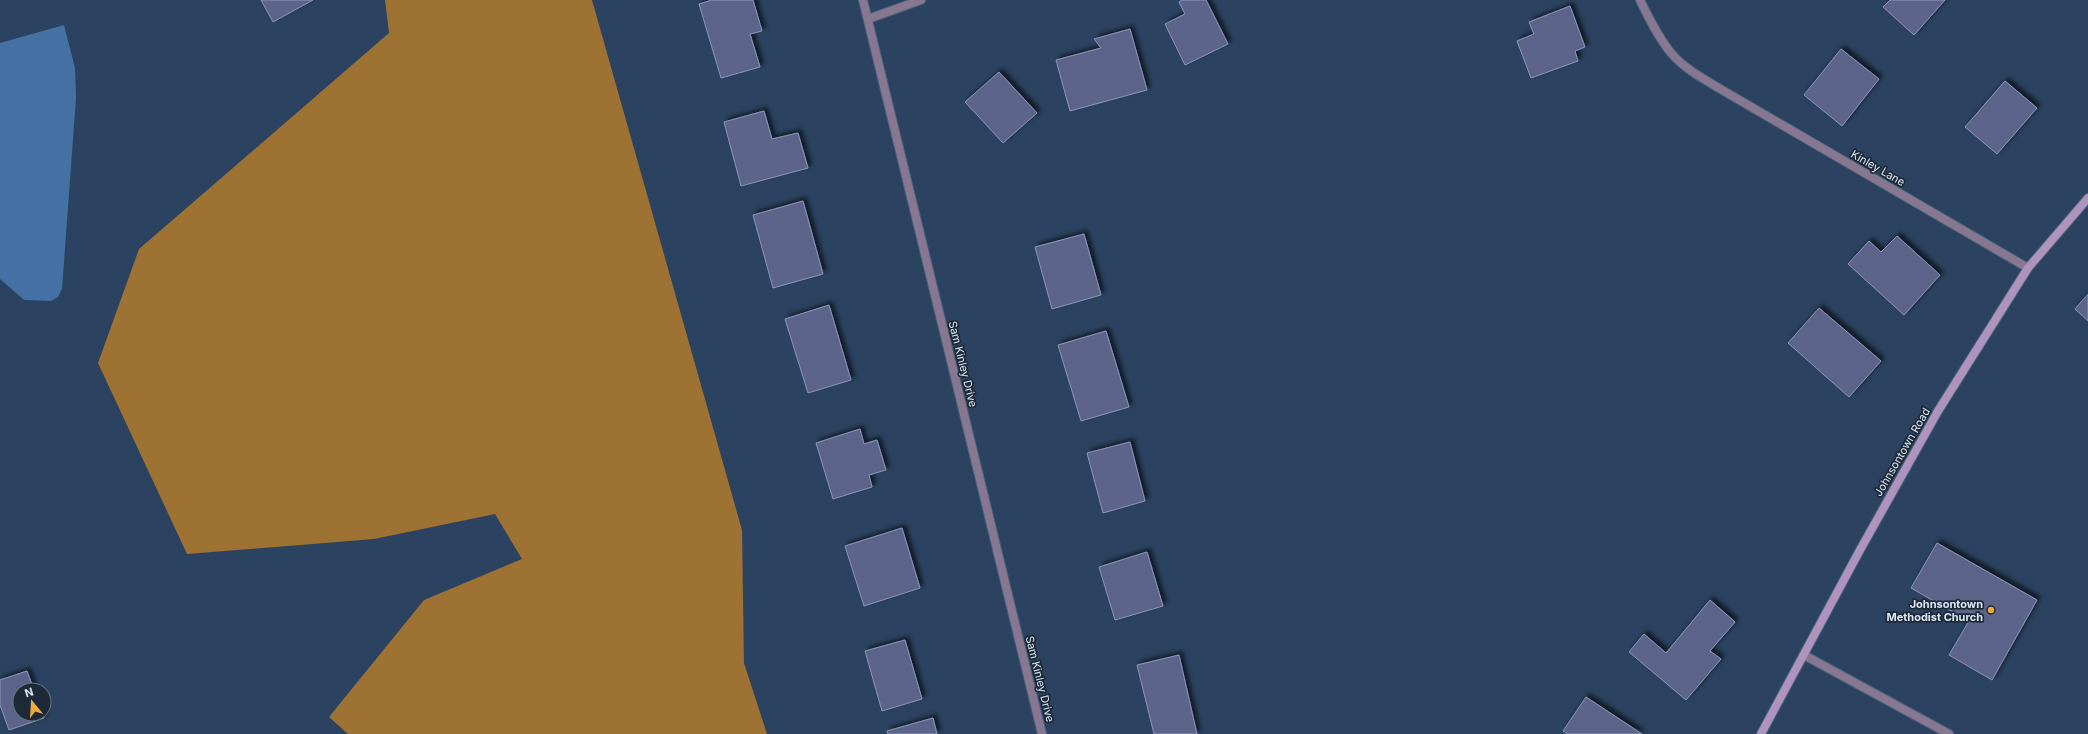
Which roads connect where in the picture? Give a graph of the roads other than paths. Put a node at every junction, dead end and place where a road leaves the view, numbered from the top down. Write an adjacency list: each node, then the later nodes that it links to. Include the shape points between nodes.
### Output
1 (863, 0): 4 (street, Sam Kinley Drive)
2 (922, 0): 4 (street)
3 (1640, 0): 6 (street, Kinley Lane, via 1672,54 1691,71)
4 (868, 19): 8 (street, Sam Kinley Drive)
5 (2088, 198): 6 (street, Johnsontown Road)
6 (2028, 268): 7 (street, Johnsontown Road, via 1938,411)
7 (1804, 655): 9 (street, Johnsontown Road); 10 (street)
8 (1042, 734)
9 (1761, 734)
10 (1949, 734)

